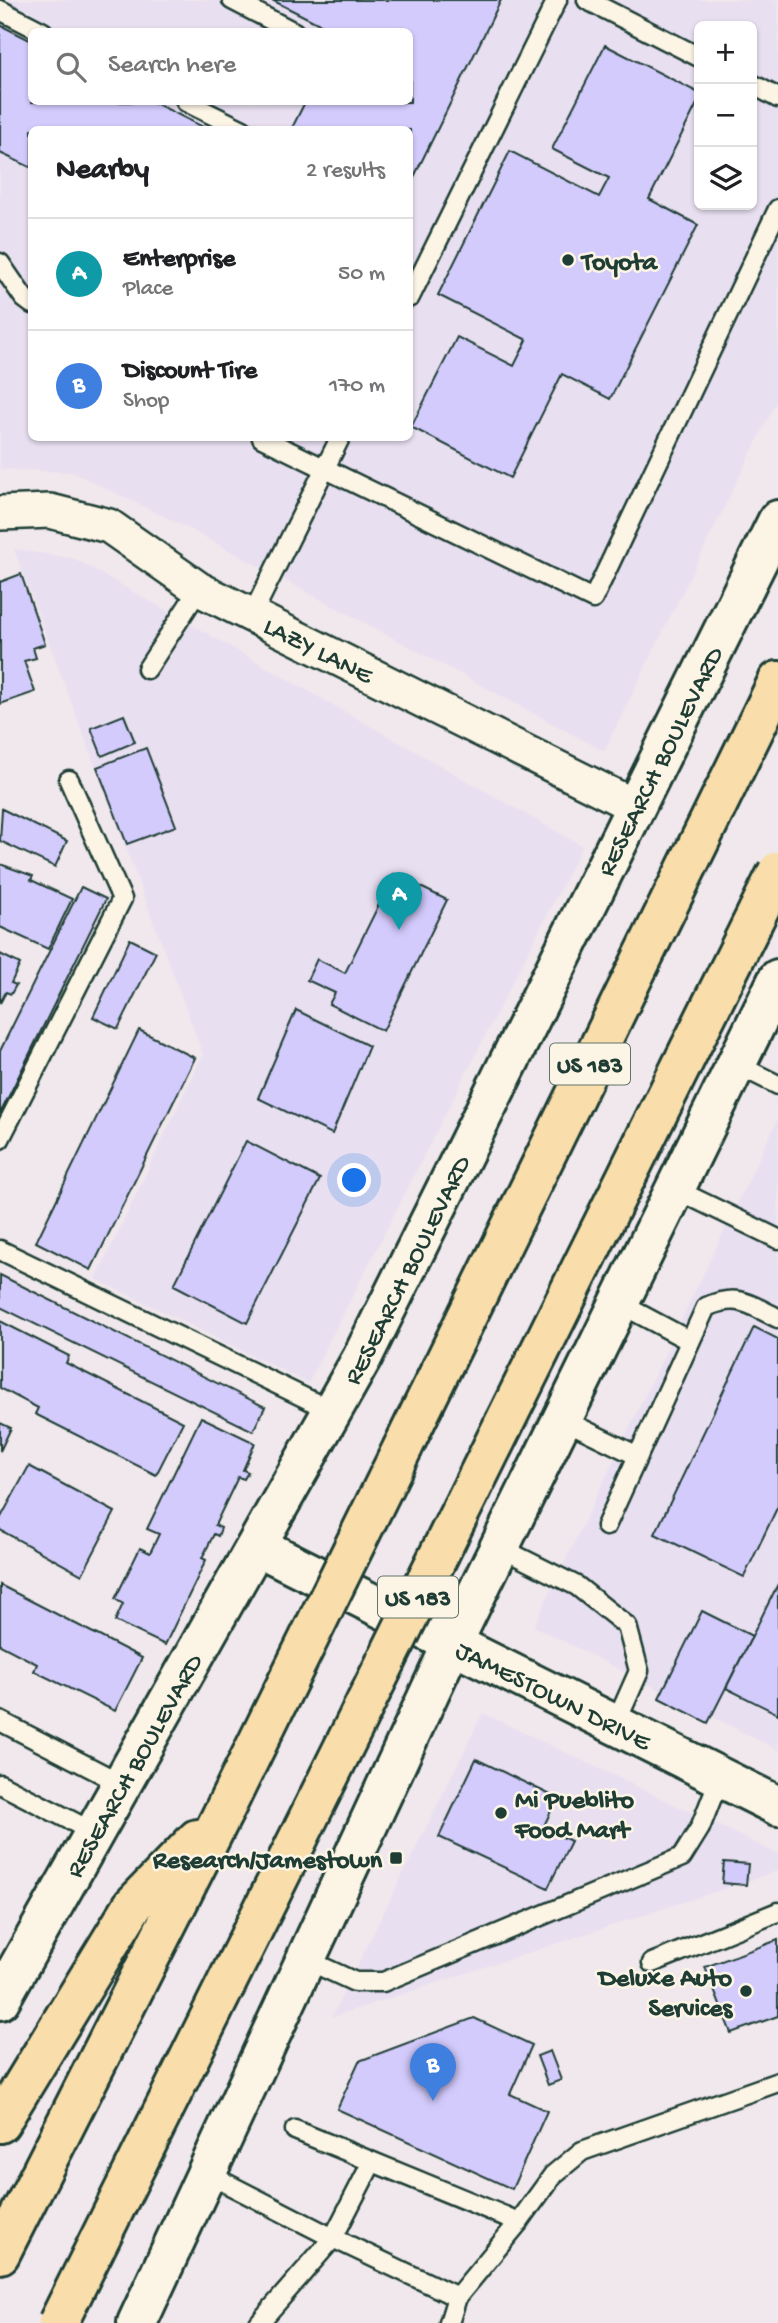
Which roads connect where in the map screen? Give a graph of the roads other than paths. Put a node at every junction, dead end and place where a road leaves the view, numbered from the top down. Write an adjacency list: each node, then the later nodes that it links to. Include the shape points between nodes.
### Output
1 (232, 0): 6 (lane)
2 (556, 0): 14 (lane)
3 (587, 0): 7 (lane)
4 (0, 10): 5 (lane)
5 (35, 28)
6 (286, 28)
7 (694, 54)
8 (757, 87): 9 (lane)
9 (778, 98)
10 (192, 105): 11 (lane)
11 (235, 126)
12 (778, 209): 18 (lane, via 593,599)
13 (0, 263): 15 (lane)
14 (413, 291)
15 (28, 301)
16 (269, 441): 18 (lane)
17 (339, 441): 18 (lane)
18 (326, 467): 22 (lane)
19 (0, 513): 21 (street, LAZY LANE, via 50,511 109,526)
20 (778, 520): 26 (main road, RESEARCH BOULEVARD)
21 (199, 589): 22 (street, LAZY LANE); 23 (lane)
22 (252, 615): 26 (street, LAZY LANE)
23 (147, 669)
24 (778, 681): 53 (highway, US 183, bridge)
25 (69, 780): 31 (lane, via 122,899)
26 (636, 807): 38 (main road, RESEARCH BOULEVARD, via 362,1359)
27 (778, 871): 68 (highway, US 183, bridge)
28 (778, 979): 29 (main road)
29 (736, 1064): 30 (lane); 32 (main road)
30 (778, 1085)
31 (0, 1139)
32 (675, 1189): 33 (lane); 35 (main road)
33 (778, 1239)
34 (0, 1250): 38 (lane)
35 (619, 1303): 37 (lane); 39 (main road)
36 (778, 1318): 37 (lane, via 740,1300 721,1301 706,1307)
37 (690, 1342): 40 (lane)
38 (332, 1410): 42 (main road, RESEARCH BOULEVARD)
39 (562, 1419): 40 (lane); 43 (main road)
40 (638, 1455): 41 (lane)
41 (606, 1526)
42 (257, 1546): 45 (main road, JAMESTOWN DRIVE); 51 (main road, RESEARCH BOULEVARD)
43 (499, 1547): 44 (main road); 48 (lane, via 577,1586 627,1626 639,1671)
44 (479, 1588): 45 (main road, via 440,1614); 46 (main road)
45 (399, 1617): 46 (main road, JAMESTOWN DRIVE)
46 (452, 1644): 48 (main road, JAMESTOWN DRIVE); 56 (main road)
47 (0, 1721): 51 (lane)
48 (615, 1725): 49 (main road, JAMESTOWN DRIVE)
49 (720, 1777): 52 (main road, JAMESTOWN DRIVE); 56 (lane, via 700,1828 682,1857 383,1982 355,1982)
50 (0, 1784): 54 (lane)
51 (122, 1784): 54 (main road, RESEARCH BOULEVARD)
52 (778, 1806)
53 (223, 1813): 60 (highway, via 133,1905); 66 (highway, US 183)
54 (95, 1832): 58 (main road, RESEARCH BOULEVARD)
55 (778, 1912): 57 (lane)
56 (305, 1959): 63 (main road)
57 (652, 1963)
58 (0, 2000)
59 (778, 2082): 64 (lane, via 582,2151 554,2175)
60 (0, 2123)
61 (295, 2130): 62 (lane)
62 (372, 2162): 64 (lane); 65 (lane)
63 (206, 2173): 65 (lane); 69 (main road)
64 (519, 2222): 67 (lane)
65 (333, 2238): 67 (lane); 70 (lane)
66 (0, 2254)
67 (457, 2297): 71 (lane)
68 (58, 2323)
69 (136, 2323)
70 (259, 2323)
71 (449, 2323)

